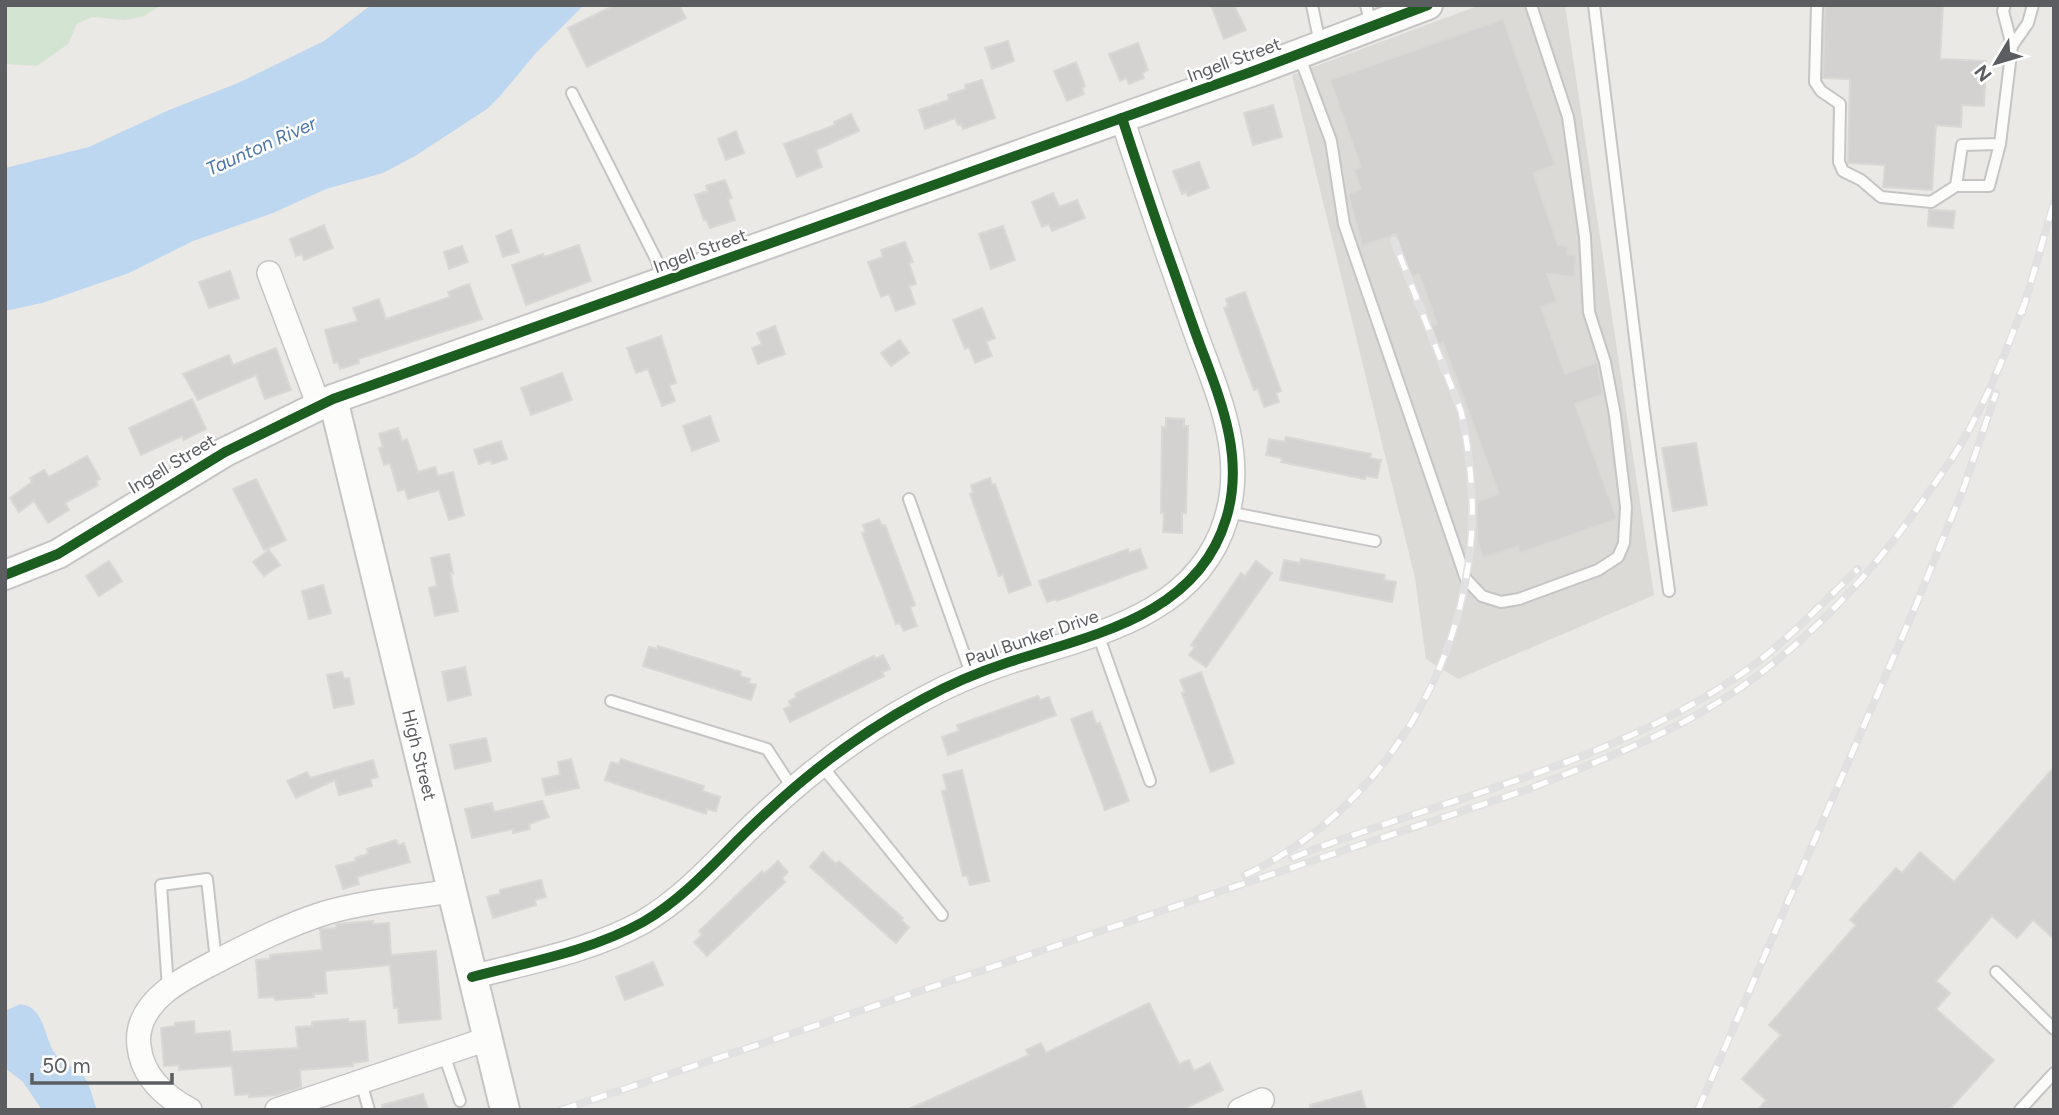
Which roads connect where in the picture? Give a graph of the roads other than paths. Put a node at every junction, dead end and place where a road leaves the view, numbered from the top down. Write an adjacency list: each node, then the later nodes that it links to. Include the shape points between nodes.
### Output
1 (1312, 5): 10 (lane)
2 (1428, 5): 8 (street, Ingell Street)
3 (1531, 5): 10 (lane, via 1568,117 1585,237 1589,312 1605,362 1626,507 1624,543 1618,556 1598,570 1519,600 1501,602 1482,596 1466,579 1344,224)
4 (1594, 5): 22 (lane)
5 (1816, 5): 14 (lane, via 1815,82 1840,104 1839,162 1843,171 1881,197 1931,202)
6 (2005, 5): 9 (lane)
7 (2034, 5): 9 (lane)
8 (1369, 16): 10 (street, Ingell Street)
9 (2012, 46): 13 (lane)
10 (1310, 51): 12 (street, Ingell Street)
11 (572, 93): 16 (lane, via 657,261)
12 (1122, 118): 16 (street, Ingell Street); 19 (street, Paul Bunker Drive, via 1224,408 1233,469)
13 (2000, 144): 14 (lane, via 1989,186); 14 (lane, via 1962,145)
14 (1956, 186)
15 (270, 273): 17 (street)
16 (663, 283): 17 (street, Ingell Street)
17 (326, 403): 21 (street, Ingell Street, via 225,452 58,554); 29 (street, High Street)
18 (909, 499): 24 (lane)
19 (1228, 512): 20 (lane); 23 (street, Paul Bunker Drive, via 1209,556 1182,588 1145,614)
20 (1375, 541)
21 (5, 575)
22 (1670, 591)
23 (1098, 634): 24 (street, Paul Bunker Drive); 27 (lane)
24 (972, 676): 26 (street, Paul Bunker Drive, via 899,712)
25 (611, 701): 28 (lane, via 767,749)
26 (822, 766): 28 (street, Paul Bunker Drive); 30 (lane)
27 (1150, 781)
28 (793, 789): 33 (street, Paul Bunker Drive, via 705,873 643,922 571,950)
29 (452, 891): 31 (street, via 326,913); 33 (street, High Street)
30 (942, 915)
31 (216, 961): 34 (street); 34 (lane, via 207,879 160,885)
32 (1996, 972): 35 (lane)
33 (472, 977): 36 (street, High Street)
34 (168, 989): 43 (street, via 143,1017 139,1052 151,1079)
35 (2054, 1029)
36 (487, 1039): 37 (street); 46 (street, High Street)
37 (444, 1055): 39 (street); 41 (lane)
38 (2054, 1073): 48 (lane)
39 (360, 1082): 42 (street); 45 (lane)
40 (1262, 1100): 47 (street)
41 (460, 1101)
42 (302, 1105): 44 (street)
43 (190, 1110)
44 (277, 1110)
45 (369, 1110)
46 (505, 1110)
47 (1241, 1110)
48 (2020, 1110)

